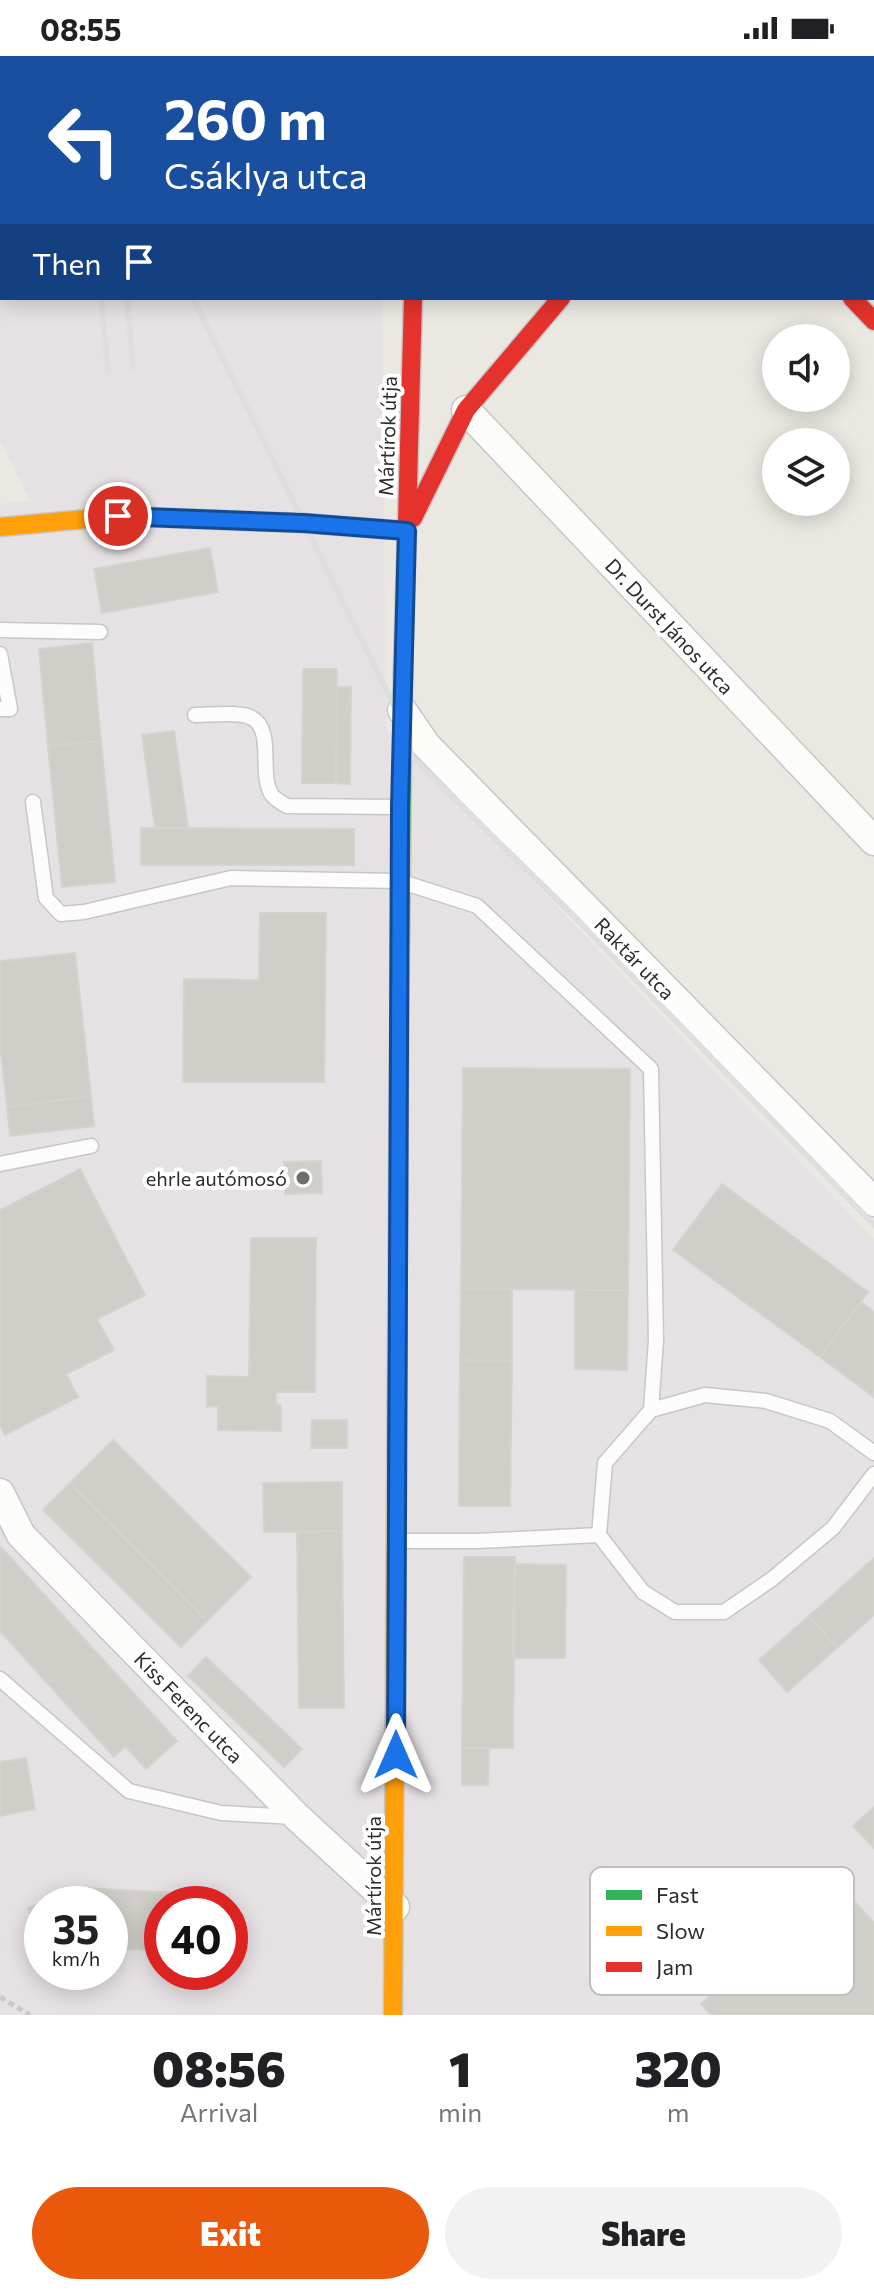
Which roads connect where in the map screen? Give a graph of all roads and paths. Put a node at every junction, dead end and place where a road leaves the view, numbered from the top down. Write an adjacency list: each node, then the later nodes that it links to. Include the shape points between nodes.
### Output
1 (413, 300): 7 (street, Mártírok útja)
2 (559, 300): 5 (street)
3 (854, 300): 4 (street)
4 (874, 321)
5 (466, 410): 7 (street); 16 (street, Dr. Durst János utca)
6 (0, 527): 7 (street, via 118,516)
7 (407, 531): 12 (street, Mártírok útja)
8 (0, 630): 9 (lane)
9 (100, 632)
10 (0, 654): 11 (lane, via 10,709)
11 (0, 709)
12 (402, 710): 15 (street, Mártírok útja); 20 (street, Raktár utca, via 426,745)
13 (195, 715): 15 (lane, via 254,718 264,733 266,783 287,806)
14 (33, 802): 17 (lane, via 46,898 61,914 231,878)
15 (400, 807): 17 (street, Mártírok útja)
16 (874, 841)
17 (399, 881): 21 (lane, via 477,906 651,1069 656,1340); 27 (street, Mártírok útja)
18 (91, 1146): 19 (lane)
19 (0, 1164)
20 (874, 1202)
21 (651, 1410): 22 (lane, via 705,1395 766,1401 830,1421); 25 (lane, via 605,1463)
22 (874, 1453)
23 (874, 1474): 25 (lane, via 833,1528 724,1612 675,1612 643,1592)
24 (0, 1493): 26 (street, Kiss Ferenc utca)
25 (599, 1535): 27 (lane)
26 (10, 1537): 29 (street, Kiss Ferenc utca)
27 (396, 1541): 30 (street, Mártírok útja)
28 (0, 1679): 29 (lane, via 129,1791 221,1813)
29 (297, 1817): 30 (street, Kiss Ferenc utca)
30 (395, 1907): 33 (street, Mártírok útja)
31 (0, 1997): 32 (path)
32 (30, 2015)
33 (393, 2015)

